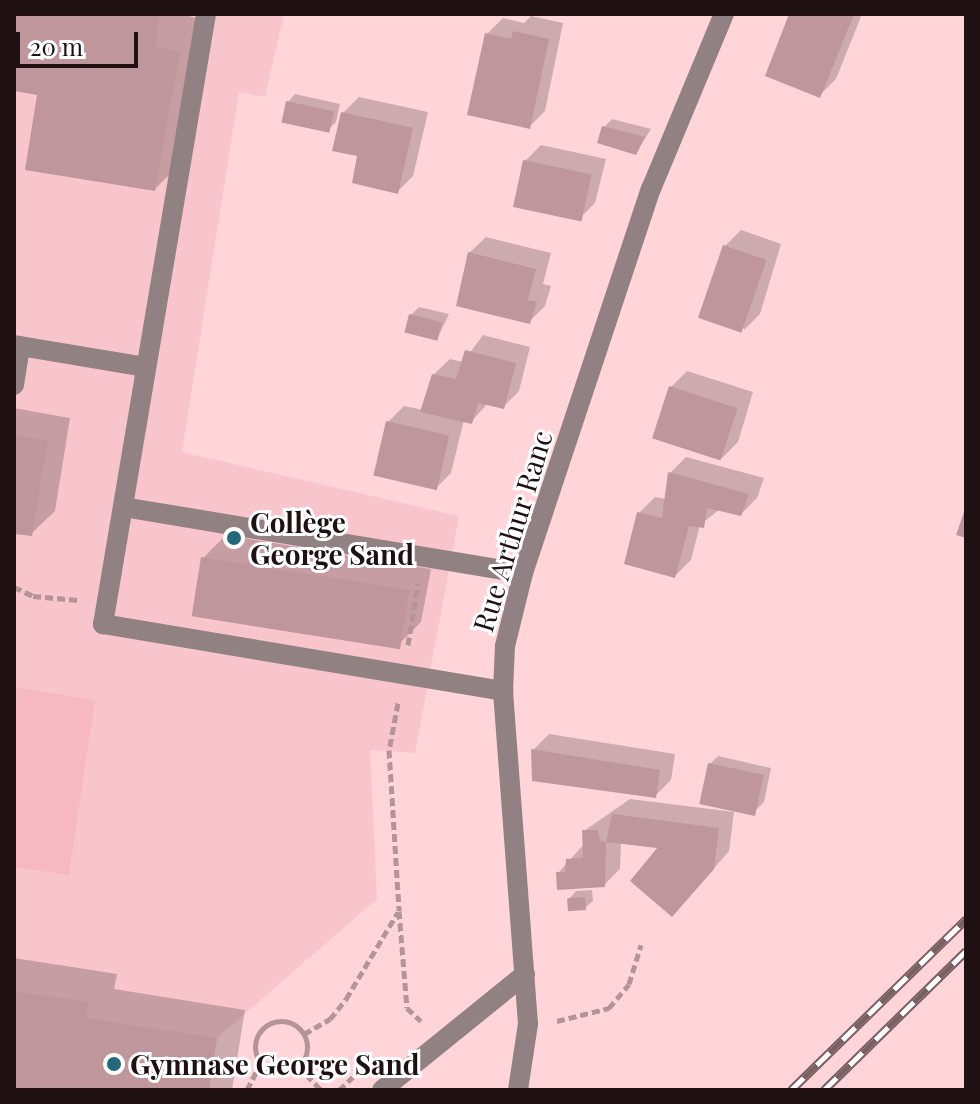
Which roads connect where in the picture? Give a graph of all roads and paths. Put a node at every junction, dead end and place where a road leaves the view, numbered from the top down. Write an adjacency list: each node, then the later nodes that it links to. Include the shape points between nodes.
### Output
1 (206, 14): 4 (street)
2 (724, 14): 8 (street, Rue Arthur Ranc, via 651,189)
3 (17, 345): 4 (street); 5 (street)
4 (146, 367): 6 (street)
5 (14, 385)
6 (123, 507): 7 (street); 10 (street)
7 (423, 556): 8 (street); 11 (path)
8 (523, 573): 12 (street, Rue Arthur Ranc, via 505,646)
9 (14, 587): 10 (path, via 33,596)
10 (107, 602): 11 (street, via 103,624)
11 (403, 674): 12 (street); 13 (path, via 389,750)
12 (503, 691): 15 (street, Rue Arthur Ranc)
13 (399, 911): 17 (path, via 346,999 330,1019); 18 (path, via 407,1008)
14 (641, 945): 16 (path, via 629,984 609,1008 587,1017)
15 (525, 974): 16 (street, Rue Arthur Ranc); 18 (street)
16 (528, 1024): 24 (street, Rue Arthur Ranc)
17 (304, 1034): 19 (path, via 291,1022 266,1025 255,1047); 20 (path, via 307,1051)
18 (451, 1037): 23 (street)
19 (261, 1063): 20 (path, via 275,1072); 21 (path)
20 (298, 1066): 22 (path)
21 (247, 1090)
22 (321, 1090)
23 (382, 1090)
24 (518, 1090)

